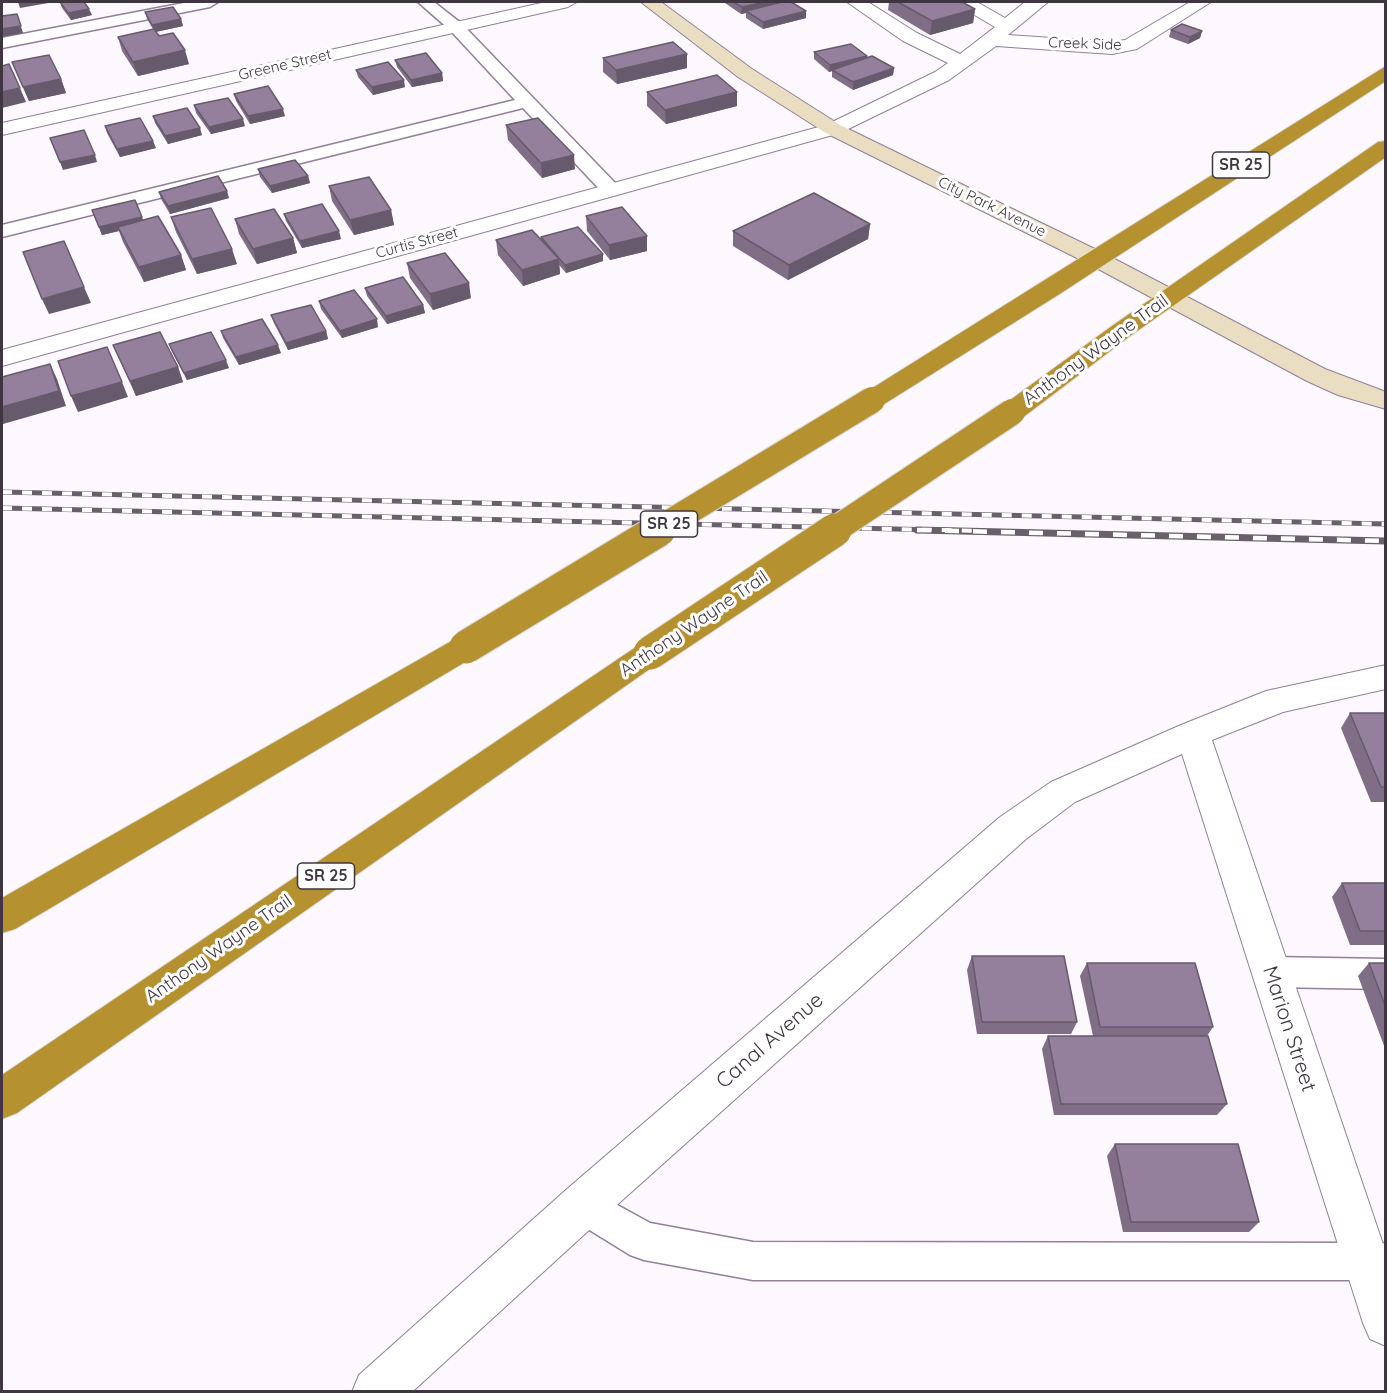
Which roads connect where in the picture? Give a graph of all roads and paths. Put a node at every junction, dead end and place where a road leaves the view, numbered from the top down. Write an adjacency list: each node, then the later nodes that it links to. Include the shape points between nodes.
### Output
1 (210, 2): 11 (lane)
2 (426, 2): 9 (lane)
3 (568, 2): 9 (street, Greene Street)
4 (650, 2): 16 (street, City Park Avenue, via 745,73)
5 (856, 2): 12 (street, via 910,37)
6 (965, 2): 10 (street, Creek Side)
7 (1039, 2): 10 (street)
8 (1202, 2): 10 (street, Creek Side, via 1130,45 1112,48)
9 (456, 27): 14 (lane); 15 (street, Greene Street)
10 (999, 33): 12 (street)
11 (2, 43)
12 (961, 62): 16 (street, via 942,76)
13 (1386, 72): 20 (highway, SR 25)
14 (528, 102): 18 (lane); 19 (lane)
15 (2, 129)
16 (833, 129): 18 (street, Curtis Street); 20 (street, City Park Avenue)
17 (1386, 147): 21 (highway, Anthony Wayne Trail / SR 25)
18 (611, 190): 22 (street, Curtis Street)
19 (2, 231)
20 (1097, 259): 21 (street, City Park Avenue); 26 (highway, SR 25, bridge, via 466,647)
21 (1169, 297): 23 (street, City Park Avenue, via 1347,389); 29 (highway, Anthony Wayne Trail / SR 25, bridge, via 1012,412 650,653)
22 (2, 358)
23 (1386, 401)
24 (1386, 677): 25 (street, Canal Avenue, via 1278,700)
25 (1193, 734): 27 (street, Marion Street); 30 (street, Canal Avenue, via 1063,792 1013,828)
26 (2, 917)
27 (1270, 972): 28 (lane); 31 (street, Marion Street)
28 (1386, 974)
29 (2, 1099)
30 (583, 1205): 31 (lane, via 644,1241 753,1262); 33 (street, Canal Avenue)
31 (1375, 1262): 32 (street, Marion Street)
32 (1386, 1323)
33 (376, 1392)

